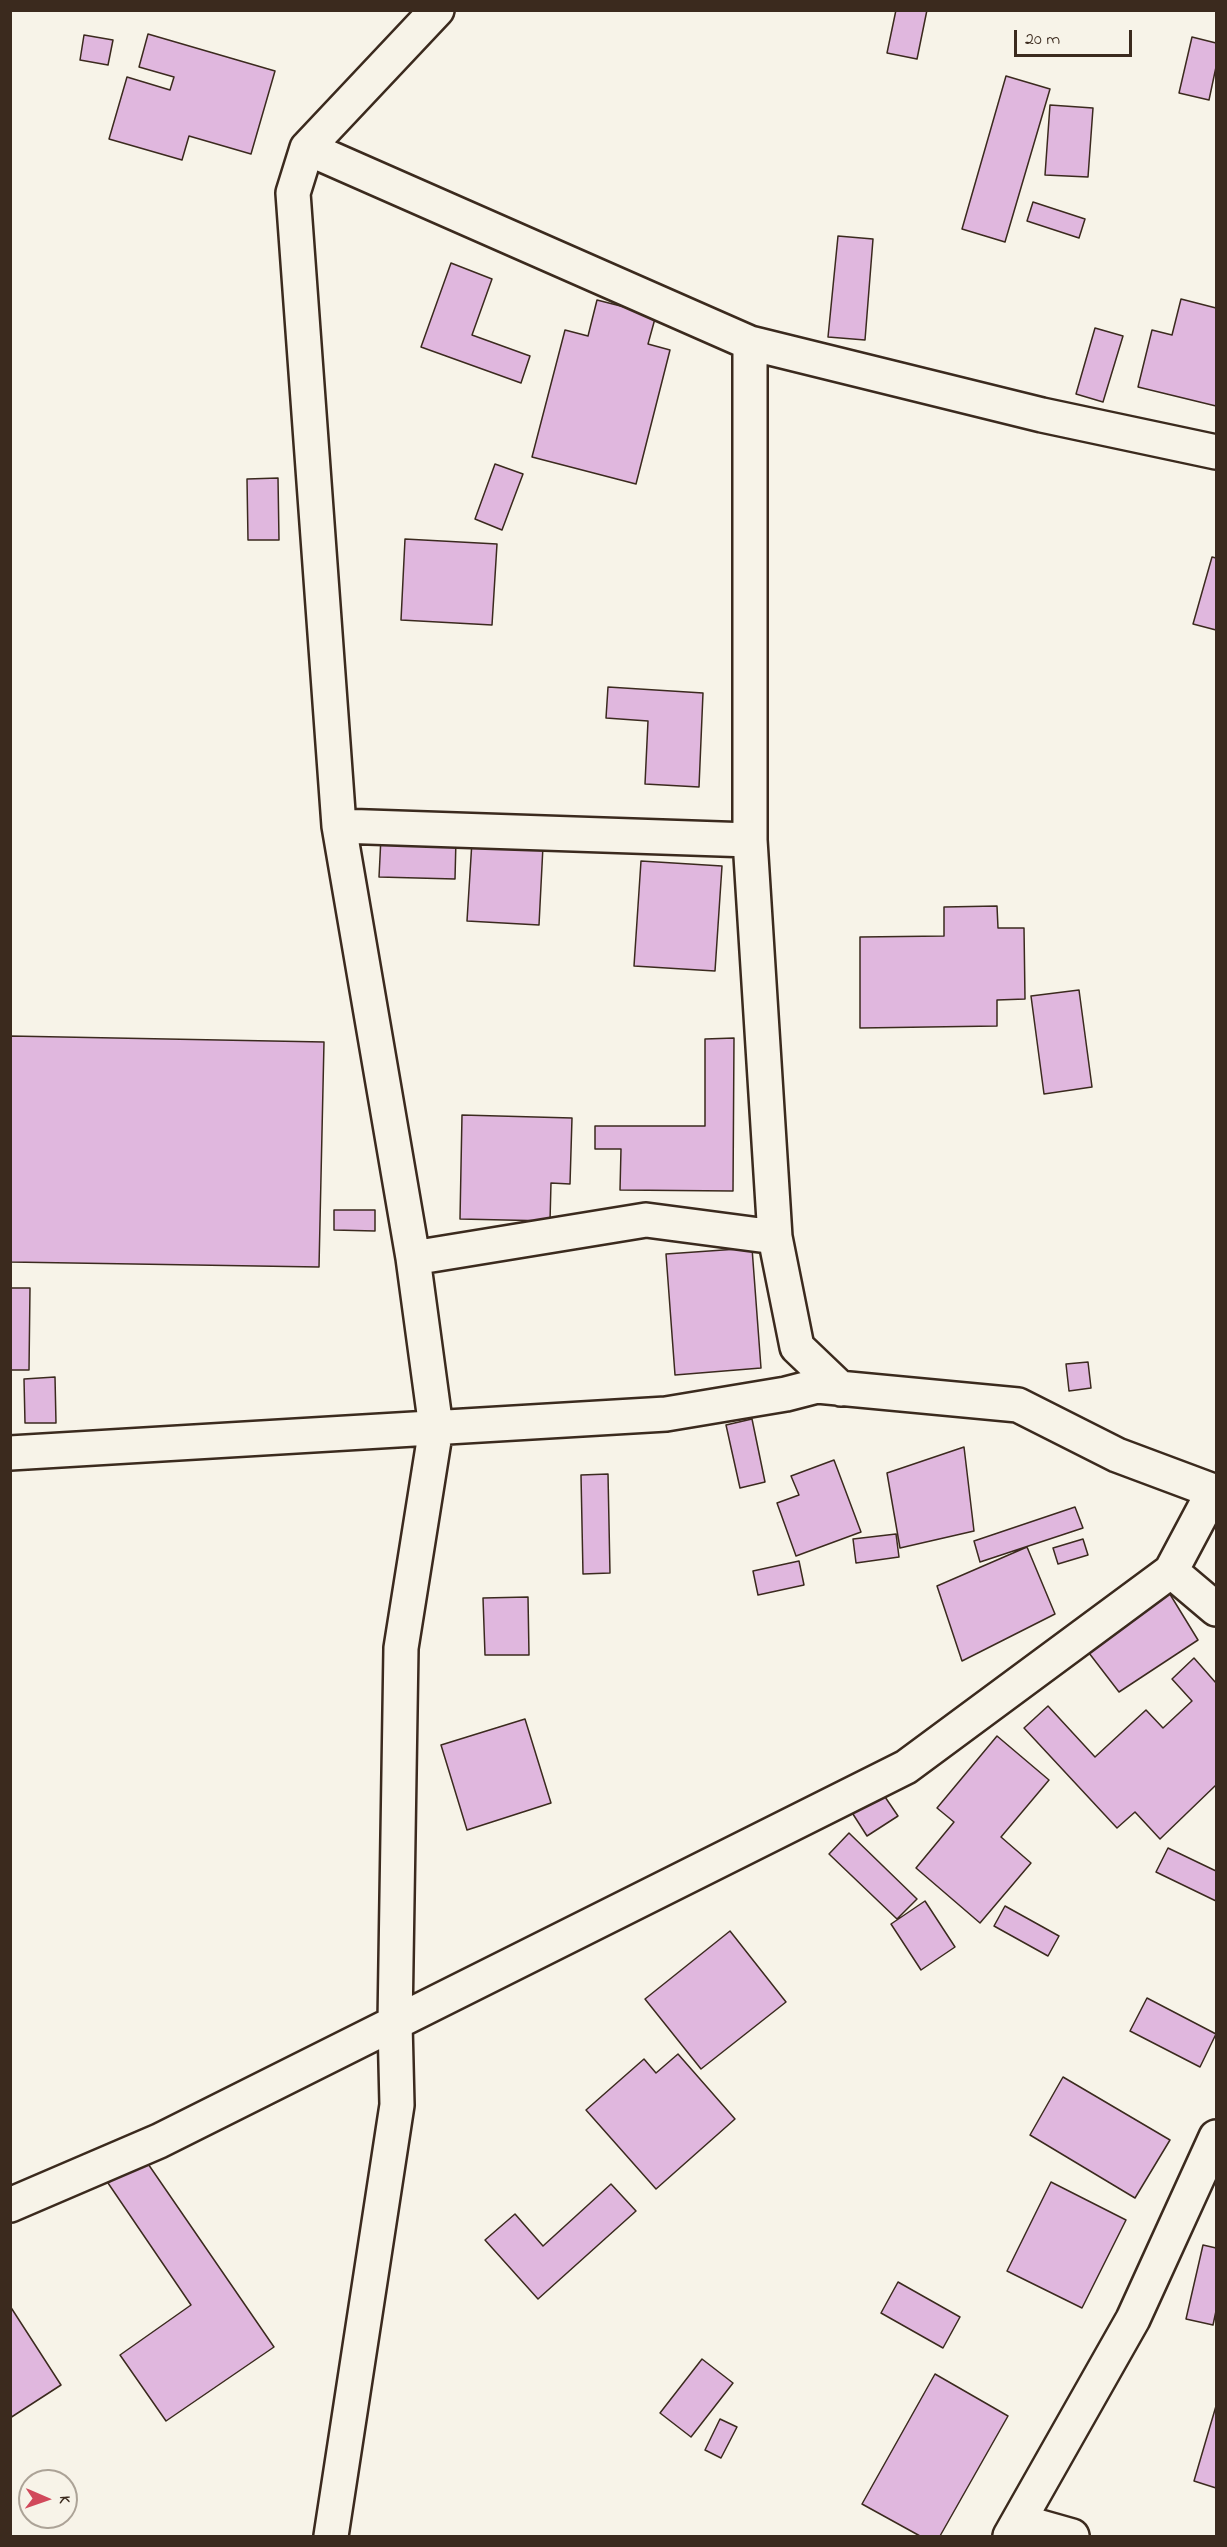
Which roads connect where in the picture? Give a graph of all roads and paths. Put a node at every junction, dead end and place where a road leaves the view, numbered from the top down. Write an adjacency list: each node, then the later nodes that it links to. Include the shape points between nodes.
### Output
1 (436, 10): 2 (street)
2 (307, 148): 3 (street); 5 (street, via 293,193)
3 (750, 343): 4 (street, via 1042,415); 6 (street)
4 (1216, 452)
5 (339, 826): 6 (street); 8 (street)
6 (750, 840): 7 (street)
7 (775, 1237): 8 (street, via 646,1220); 9 (street, via 797,1347)
8 (413, 1258): 10 (street)
9 (841, 1389): 10 (street, via 817,1386 666,1414); 12 (street, via 1018,1405 1117,1455)
10 (436, 1428): 11 (street); 15 (street, via 401,1648)
11 (10, 1453)
12 (1215, 1492): 13 (street)
13 (1171, 1571): 14 (street); 15 (street, via 906,1767)
14 (1216, 1609)
15 (395, 2023): 17 (street, via 159,2141); 19 (street, via 397,2105)
16 (1216, 2137): 18 (street, via 1133,2319)
17 (10, 2205)
18 (1015, 2529): 20 (street)
19 (331, 2536)
20 (1072, 2536)

